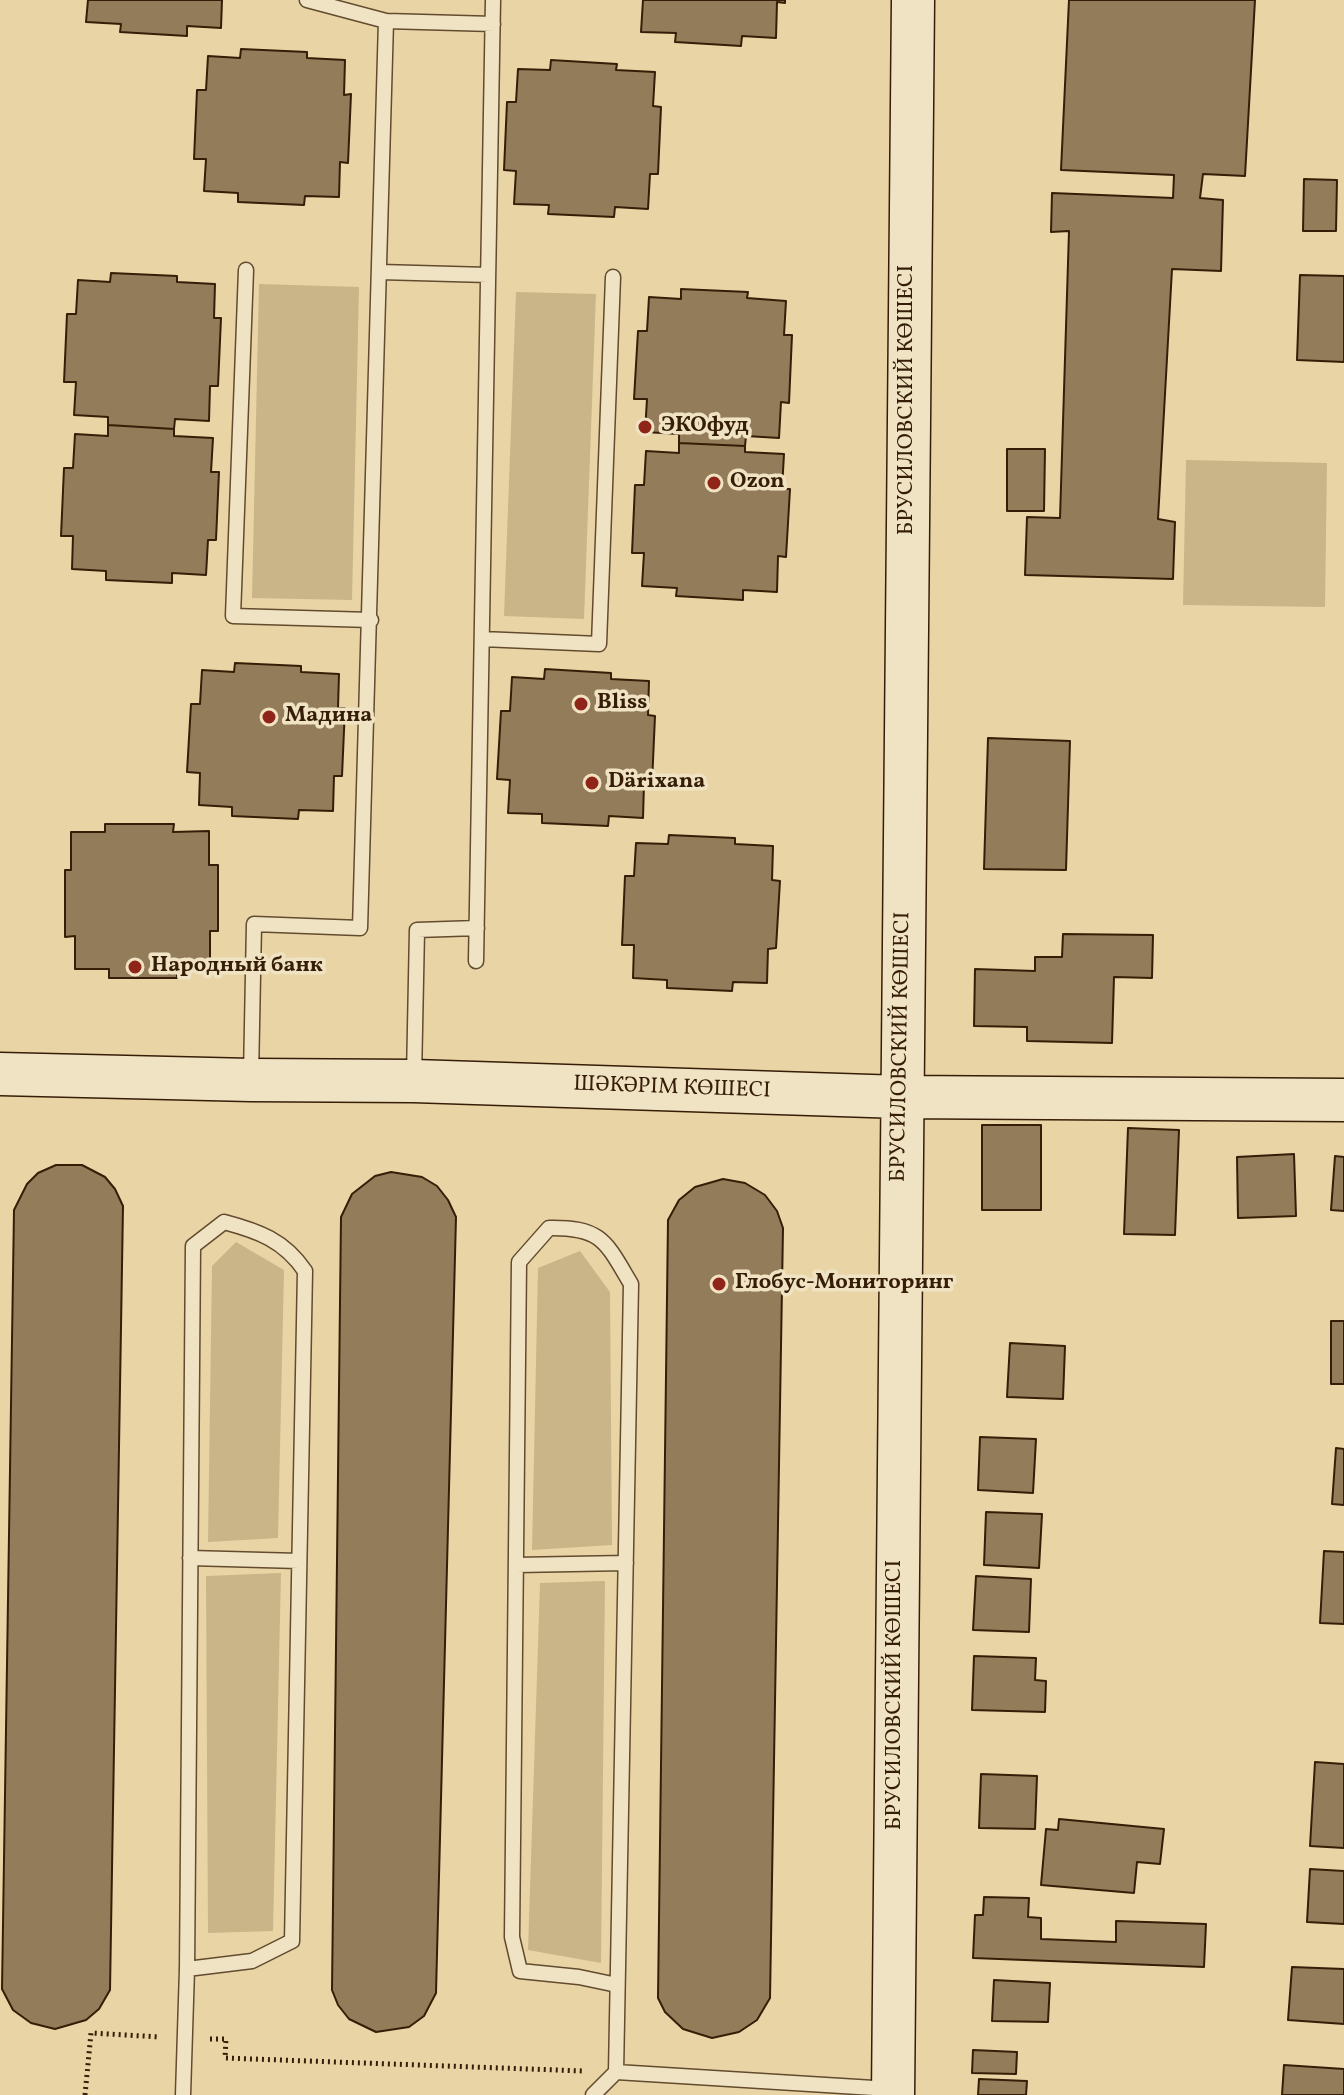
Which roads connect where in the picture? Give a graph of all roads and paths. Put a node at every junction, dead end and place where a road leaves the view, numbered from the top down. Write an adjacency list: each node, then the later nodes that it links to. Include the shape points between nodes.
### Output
1 (307, 0): 4 (lane)
2 (493, 0): 5 (lane)
3 (913, 0): 17 (street, БРУСИЛОВСКИЙ КӨШЕСІ)
4 (386, 21): 5 (lane); 7 (lane)
5 (493, 24): 8 (lane)
6 (246, 270): 10 (lane, via 233,616)
7 (380, 272): 8 (lane); 10 (lane)
8 (488, 275): 11 (lane)
9 (613, 277): 11 (lane, via 599,644)
10 (371, 620): 15 (lane, via 360,928 254,924)
11 (482, 639): 12 (lane)
12 (477, 928): 13 (lane); 16 (lane, via 417,930)
13 (476, 961)
14 (0, 1074): 15 (street, ШӘКӘРІМ КӨШЕСІ)
15 (251, 1080): 16 (street, ШӘКӘРІМ КӨШЕСІ)
16 (414, 1081): 17 (street, ШӘКӘРІМ КӨШЕСІ)
17 (901, 1097): 18 (street, ШӘКӘРІМ КӨШЕСІ); 27 (street, БРУСИЛОВСКИЙ КӨШЕСІ)
18 (1344, 1100)
19 (190, 1558): 20 (lane); 20 (lane, via 193,1246 224,1222 257,1231 293,1253 305,1271); 23 (lane)
20 (299, 1561): 23 (lane, via 292,1941 252,1961)
21 (626, 1563): 22 (lane); 22 (lane, via 631,1284 606,1243 577,1227 549,1228 519,1262); 24 (lane)
22 (516, 1565): 24 (lane, via 512,1937 520,1971)
23 (187, 1969): 25 (lane)
24 (617, 1985): 26 (lane)
25 (185, 2038): 26 (path, via 226,2039 225,2058); 28 (path, via 91,2033); 29 (lane)
26 (616, 2072): 27 (lane); 30 (lane)
27 (893, 2092)
28 (85, 2095)
29 (183, 2095)
30 (593, 2095)

